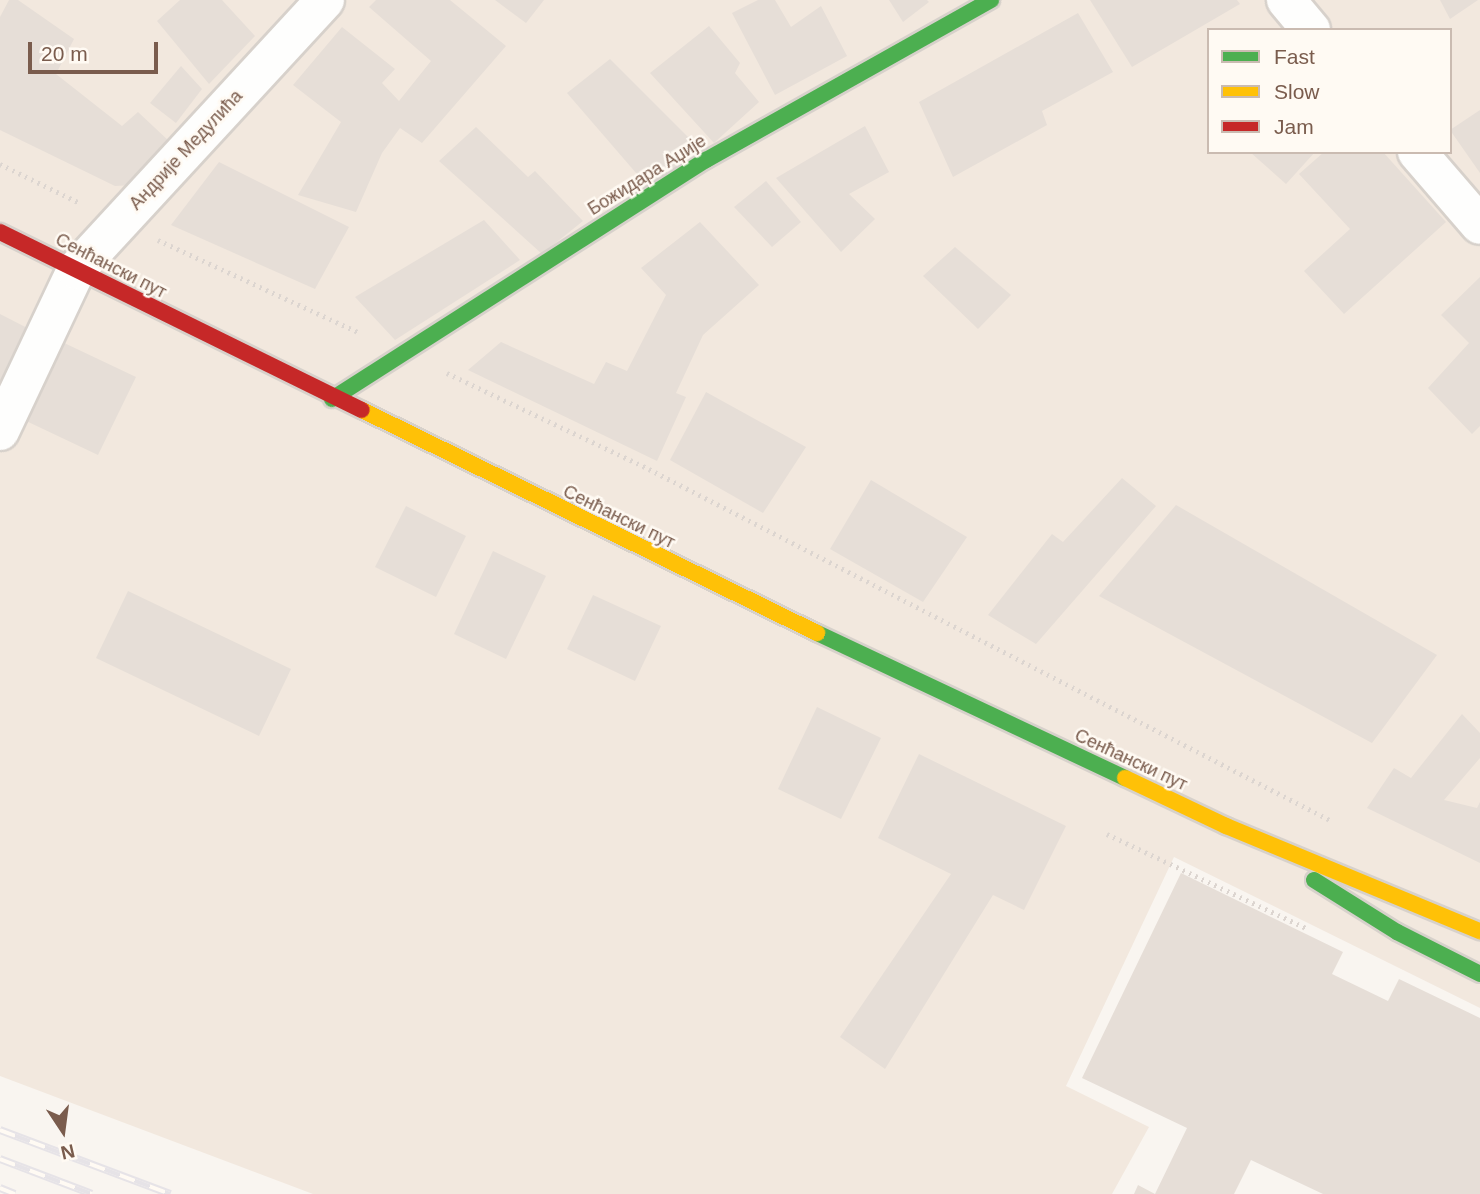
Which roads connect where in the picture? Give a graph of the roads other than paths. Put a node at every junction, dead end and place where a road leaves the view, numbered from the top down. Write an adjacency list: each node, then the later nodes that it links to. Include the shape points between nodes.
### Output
1 (325, 0): 8 (street, Андрије Медулића)
2 (991, 0): 9 (main road, Божидара Аџије, via 706,160)
3 (1286, 0): 4 (street)
4 (1309, 28)
5 (1419, 154): 6 (street)
6 (1480, 225)
7 (0, 232): 8 (main road, Сенћански пут)
8 (76, 270): 9 (main road, Сенћански пут); 10 (street, Андрије Медулића)
9 (332, 399): 11 (main road, Сенћански пут)
10 (0, 431)
11 (1226, 826): 12 (main road, Сенћански пут); 13 (main road, Сенћански пут, via 1397,932)
12 (1480, 931)
13 (1480, 974)

